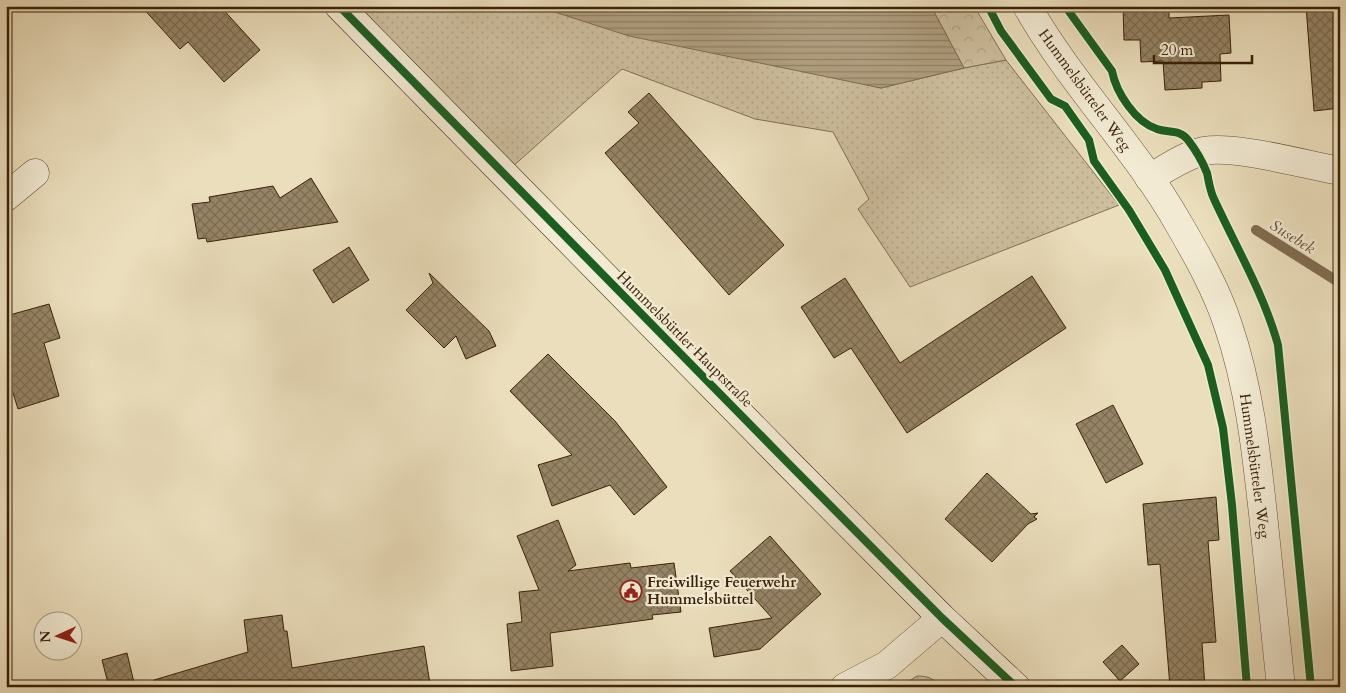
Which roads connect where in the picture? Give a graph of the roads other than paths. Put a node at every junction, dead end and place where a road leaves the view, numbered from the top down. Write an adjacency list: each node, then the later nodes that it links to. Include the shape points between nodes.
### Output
1 (339, 6): 7 (street, Hummelsbüttler Hauptstraße)
2 (1027, 6): 5 (street, Hummelsbütteler Weg, via 1074,78)
3 (1340, 171): 5 (street, via 1218,150 1196,154)
4 (35, 173): 6 (street)
5 (1149, 178): 10 (street, Hummelsbütteler Weg, via 1180,225 1212,287 1228,324 1242,371 1252,423)
6 (6, 197)
7 (942, 618): 8 (street, via 887,665); 9 (street, Hummelsbüttler Hauptstraße)
8 (845, 687)
9 (1016, 687)
10 (1281, 687)

